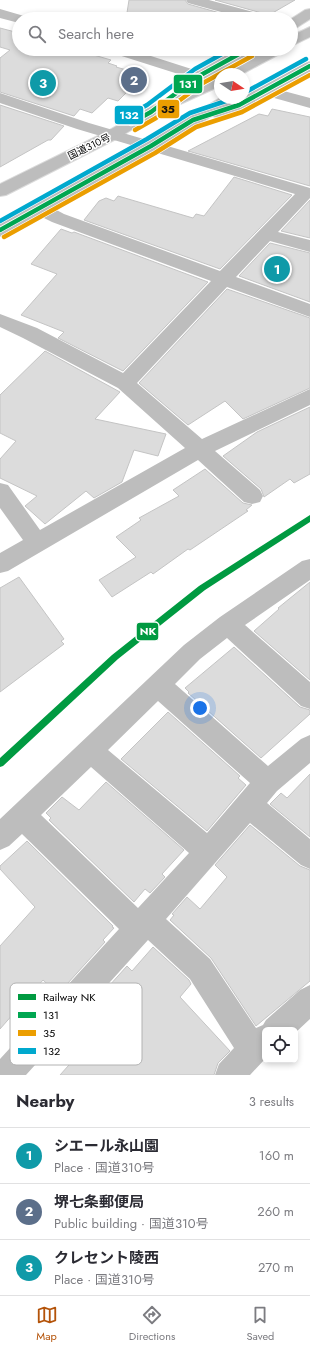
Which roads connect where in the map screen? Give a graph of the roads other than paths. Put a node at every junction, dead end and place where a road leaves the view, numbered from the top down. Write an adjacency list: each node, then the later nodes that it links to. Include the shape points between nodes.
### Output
1 (193, 0): 2 (main road)
2 (237, 12)
3 (0, 13): 5 (main road)
4 (310, 13): 6 (main road)
5 (12, 17)
6 (298, 20)
7 (310, 31): 8 (main road)
8 (298, 38)
9 (310, 50): 17 (main road)
10 (136, 56): 15 (main road)
11 (235, 56): 15 (main road)
12 (265, 56): 14 (main road)
13 (310, 66): 18 (main road)
14 (243, 68)
15 (199, 76): 22 (main road)
16 (214, 83): 22 (main road, 国道310号)
17 (250, 85)
18 (265, 91): 20 (main road); 23 (main road, via 239,104)
19 (0, 98): 24 (main road)
20 (310, 103)
21 (220, 104): 23 (main road)
22 (150, 112): 24 (main road, 国道310号)
23 (193, 120): 25 (main road)
24 (112, 135): 25 (main road); 26 (main road, 国道310号)
25 (151, 146): 27 (main road); 28 (main road)
26 (0, 191)
27 (309, 191): 30 (main road)
28 (38, 208): 29 (main road); 32 (main road, via 58,218)
29 (0, 230)
30 (266, 234): 31 (main road); 32 (main road)
31 (310, 246)
32 (224, 278): 33 (main road); 35 (main road)
33 (310, 311)
34 (0, 320): 35 (main road)
35 (125, 383): 37 (main road)
36 (310, 396): 37 (main road)
37 (200, 449): 39 (main road); 40 (main road)
38 (0, 491): 40 (main road)
39 (252, 496)
40 (37, 543): 41 (main road)
41 (0, 564)
42 (310, 568): 43 (main road)
43 (228, 624): 44 (main road, via 192,652); 45 (main road)
44 (158, 684): 47 (main road); 48 (main road)
45 (310, 698)
46 (310, 747): 48 (main road)
47 (90, 750): 50 (main road); 52 (main road)
48 (268, 782): 49 (main road)
49 (249, 805): 52 (main road); 53 (main road)
50 (22, 815): 51 (main road); 54 (main road)
51 (0, 837)
52 (208, 852): 54 (main road)
53 (310, 856)
54 (142, 923): 55 (main road); 58 (main road, via 200,969)
55 (88, 983)
56 (310, 1000): 57 (main road)
57 (279, 1027)
58 (259, 1044): 61 (main road)
59 (15, 1065): 60 (main road)
60 (6, 1075)
61 (230, 1075)

